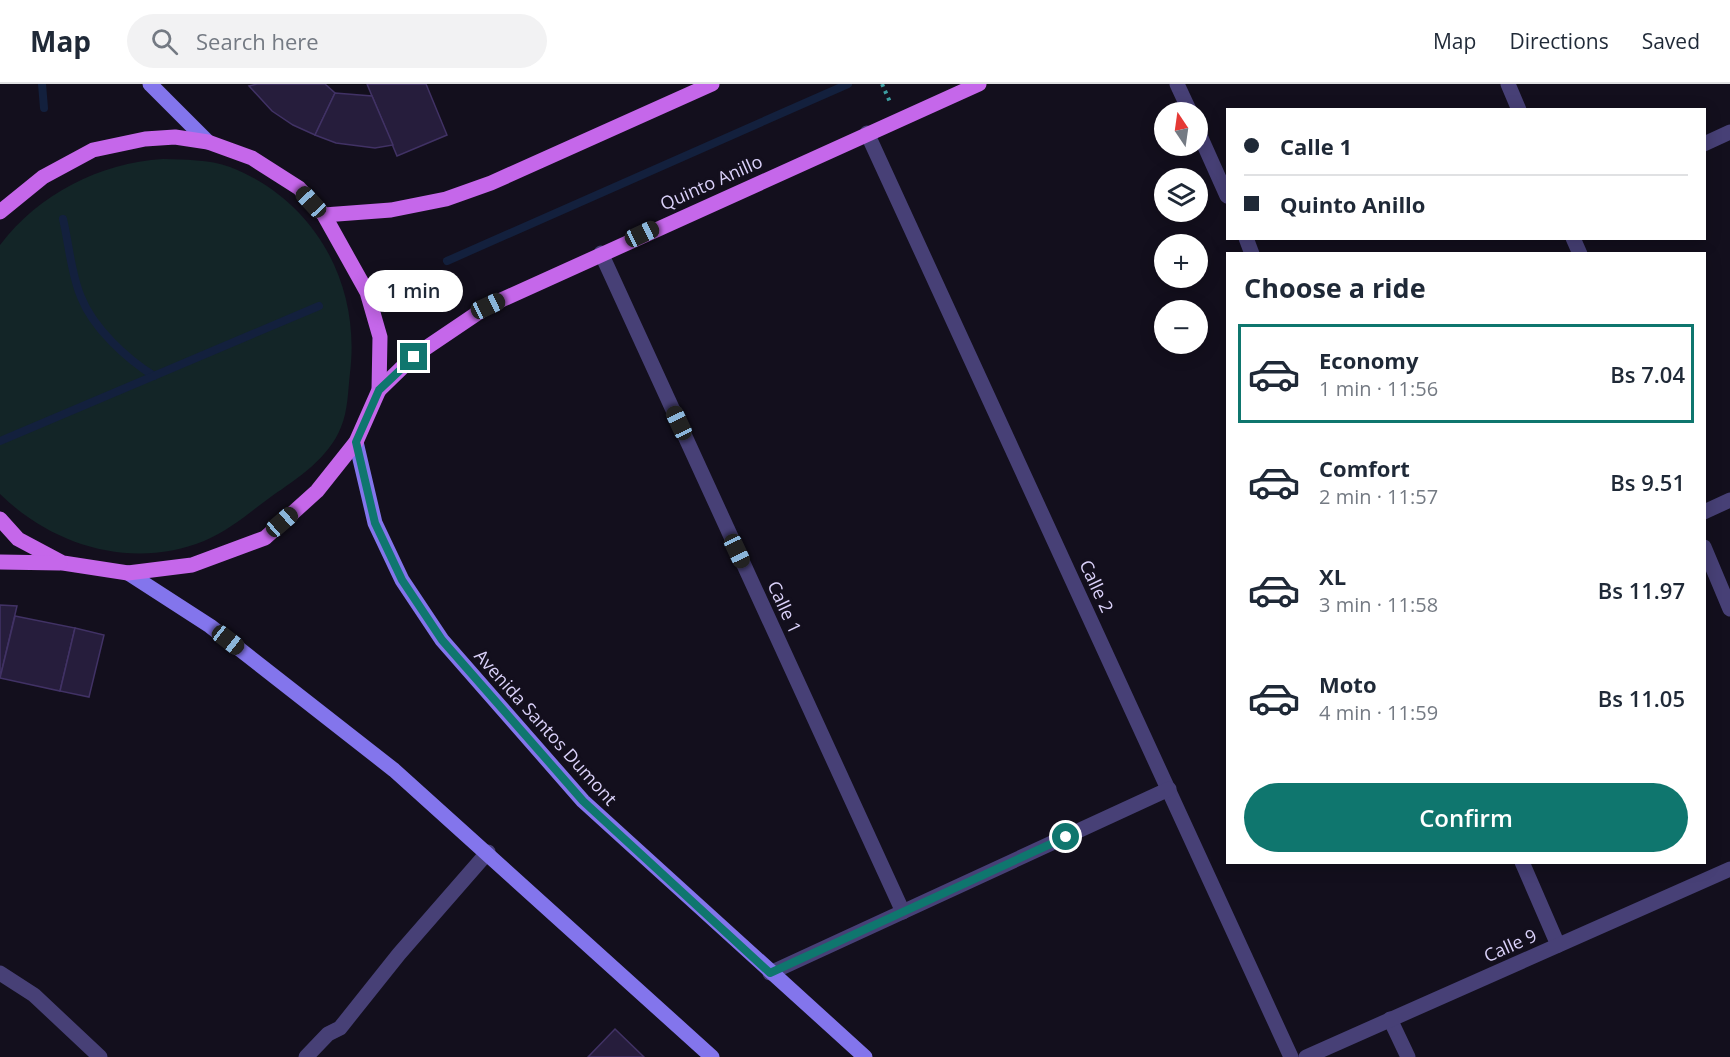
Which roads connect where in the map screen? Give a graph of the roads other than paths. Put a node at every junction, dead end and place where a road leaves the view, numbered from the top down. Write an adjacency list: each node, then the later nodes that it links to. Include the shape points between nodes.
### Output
1 (150, 84): 10 (main road)
2 (712, 84): 15 (main road, via 455,196 391,210)
3 (979, 84): 9 (main road, Quinto Anillo)
4 (1177, 84): 6 (street)
5 (1508, 84): 7 (street)
6 (1185, 102)
7 (1518, 108)
8 (1730, 132): 11 (street)
9 (867, 133): 16 (main road, Quinto Anillo); 27 (street, Calle 2)
10 (208, 142): 14 (main road, via 175,137 145,139 93,150 43,177); 15 (main road, via 252,158 299,188)
11 (1706, 143)
12 (1208, 154): 13 (street)
13 (1226, 194)
14 (0, 212)
15 (324, 215): 17 (main road, via 367,292 380,337)
16 (601, 253): 17 (main road, Quinto Anillo, via 488,306 414,357); 31 (street, Calle 1)
17 (379, 390): 18 (main road)
18 (356, 442): 25 (main road, via 317,491 265,538 192,565); 34 (main road, Avenida Santos Dumont, via 375,523 402,580 442,640 583,801)
19 (1730, 500): 20 (street)
20 (1706, 511)
21 (0, 519): 24 (main road, via 18,539)
22 (1706, 552): 26 (street)
23 (0, 562): 24 (main road)
24 (63, 563): 25 (main road)
25 (128, 573): 28 (main road, via 210,626 394,770)
26 (1730, 609)
27 (1169, 789): 31 (street); 40 (street, Calle 2)
28 (488, 852): 37 (street, via 340,1028 328,1034); 38 (main road)
29 (1523, 864): 32 (street)
30 (1730, 869): 32 (street, Calle 9)
31 (903, 912): 34 (street)
32 (1558, 945): 35 (street, Calle 9)
33 (0, 973): 36 (street, via 34,995)
34 (770, 973): 39 (main road, Avenida Santos Dumont)
35 (1390, 1020): 41 (street, Calle 9); 42 (street)
36 (100, 1057)
37 (306, 1057)
38 (712, 1057)
39 (865, 1057)
40 (1291, 1057)
41 (1306, 1057)
42 (1408, 1057)

